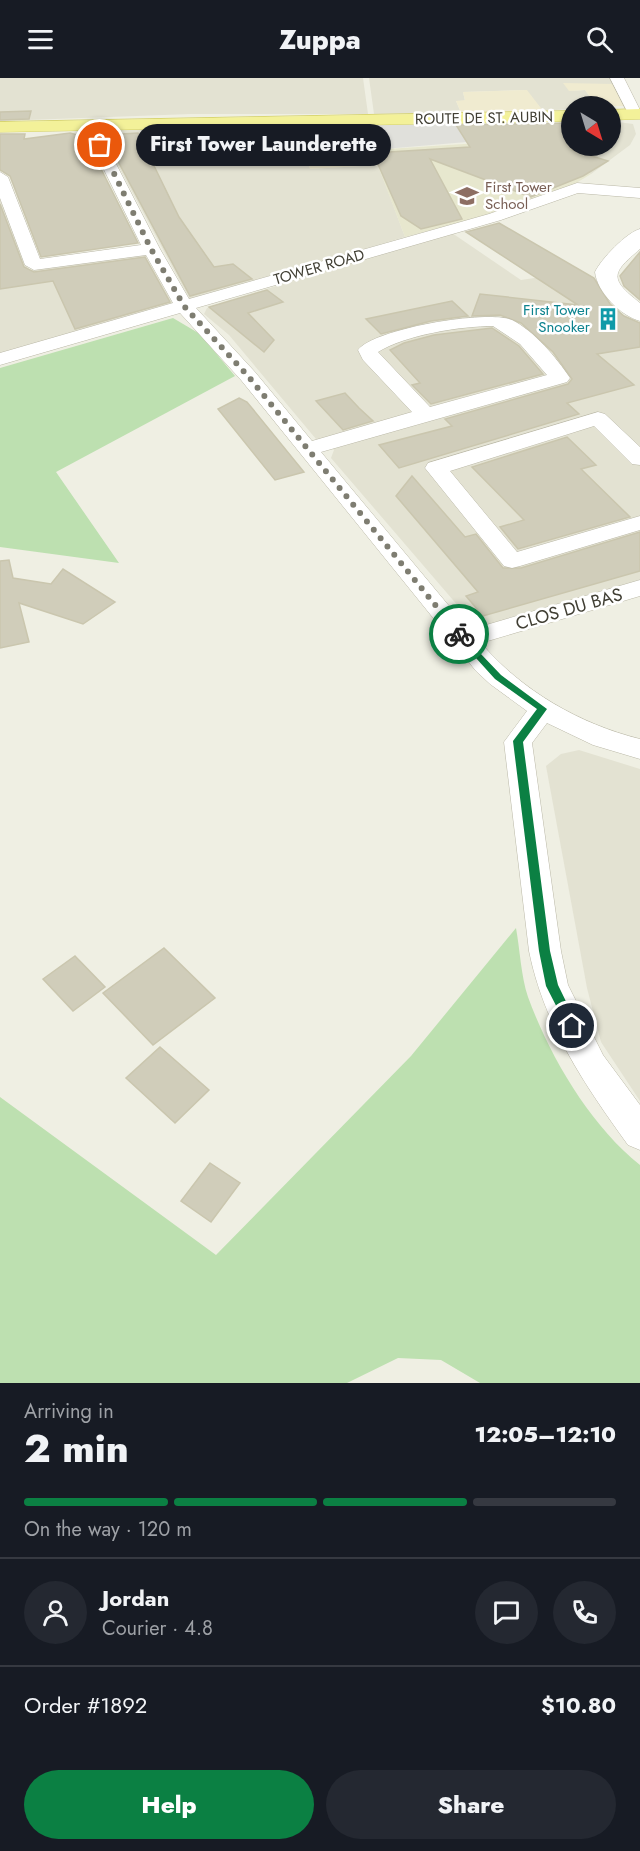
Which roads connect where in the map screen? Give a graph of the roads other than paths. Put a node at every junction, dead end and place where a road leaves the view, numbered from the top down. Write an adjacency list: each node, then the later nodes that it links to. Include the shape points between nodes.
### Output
1 (617, 78): 2 (street)
2 (638, 114): 3 (main road)
3 (621, 115)
4 (561, 116): 5 (main road, ROUTE DE ST. AUBIN)
5 (89, 124): 6 (main road, ROUTE DE ST. AUBIN); 10 (street)
6 (0, 127)
7 (0, 177): 10 (street, via 34,265)
8 (640, 194): 11 (street, TOWER ROAD, via 578,188 495,217)
9 (640, 235): 12 (street, via 608,266 606,275 614,291)
10 (151, 249): 11 (street)
11 (184, 306): 13 (street, TOWER ROAD); 15 (street)
12 (640, 314)
13 (0, 359)
14 (426, 414): 14 (street, via 504,393 560,378 526,340 502,321 478,320 381,342 368,350 370,357); 15 (street)
15 (308, 449): 19 (street)
16 (640, 459): 17 (street, via 597,418 436,468 512,561)
17 (640, 523)
18 (640, 588): 19 (street, CLOS DU BAS)
19 (464, 640): 20 (street, via 498,677)
20 (543, 709): 21 (street, via 615,744); 22 (street, via 518,741 552,986 591,1066)
21 (640, 749)
22 (640, 1133)

